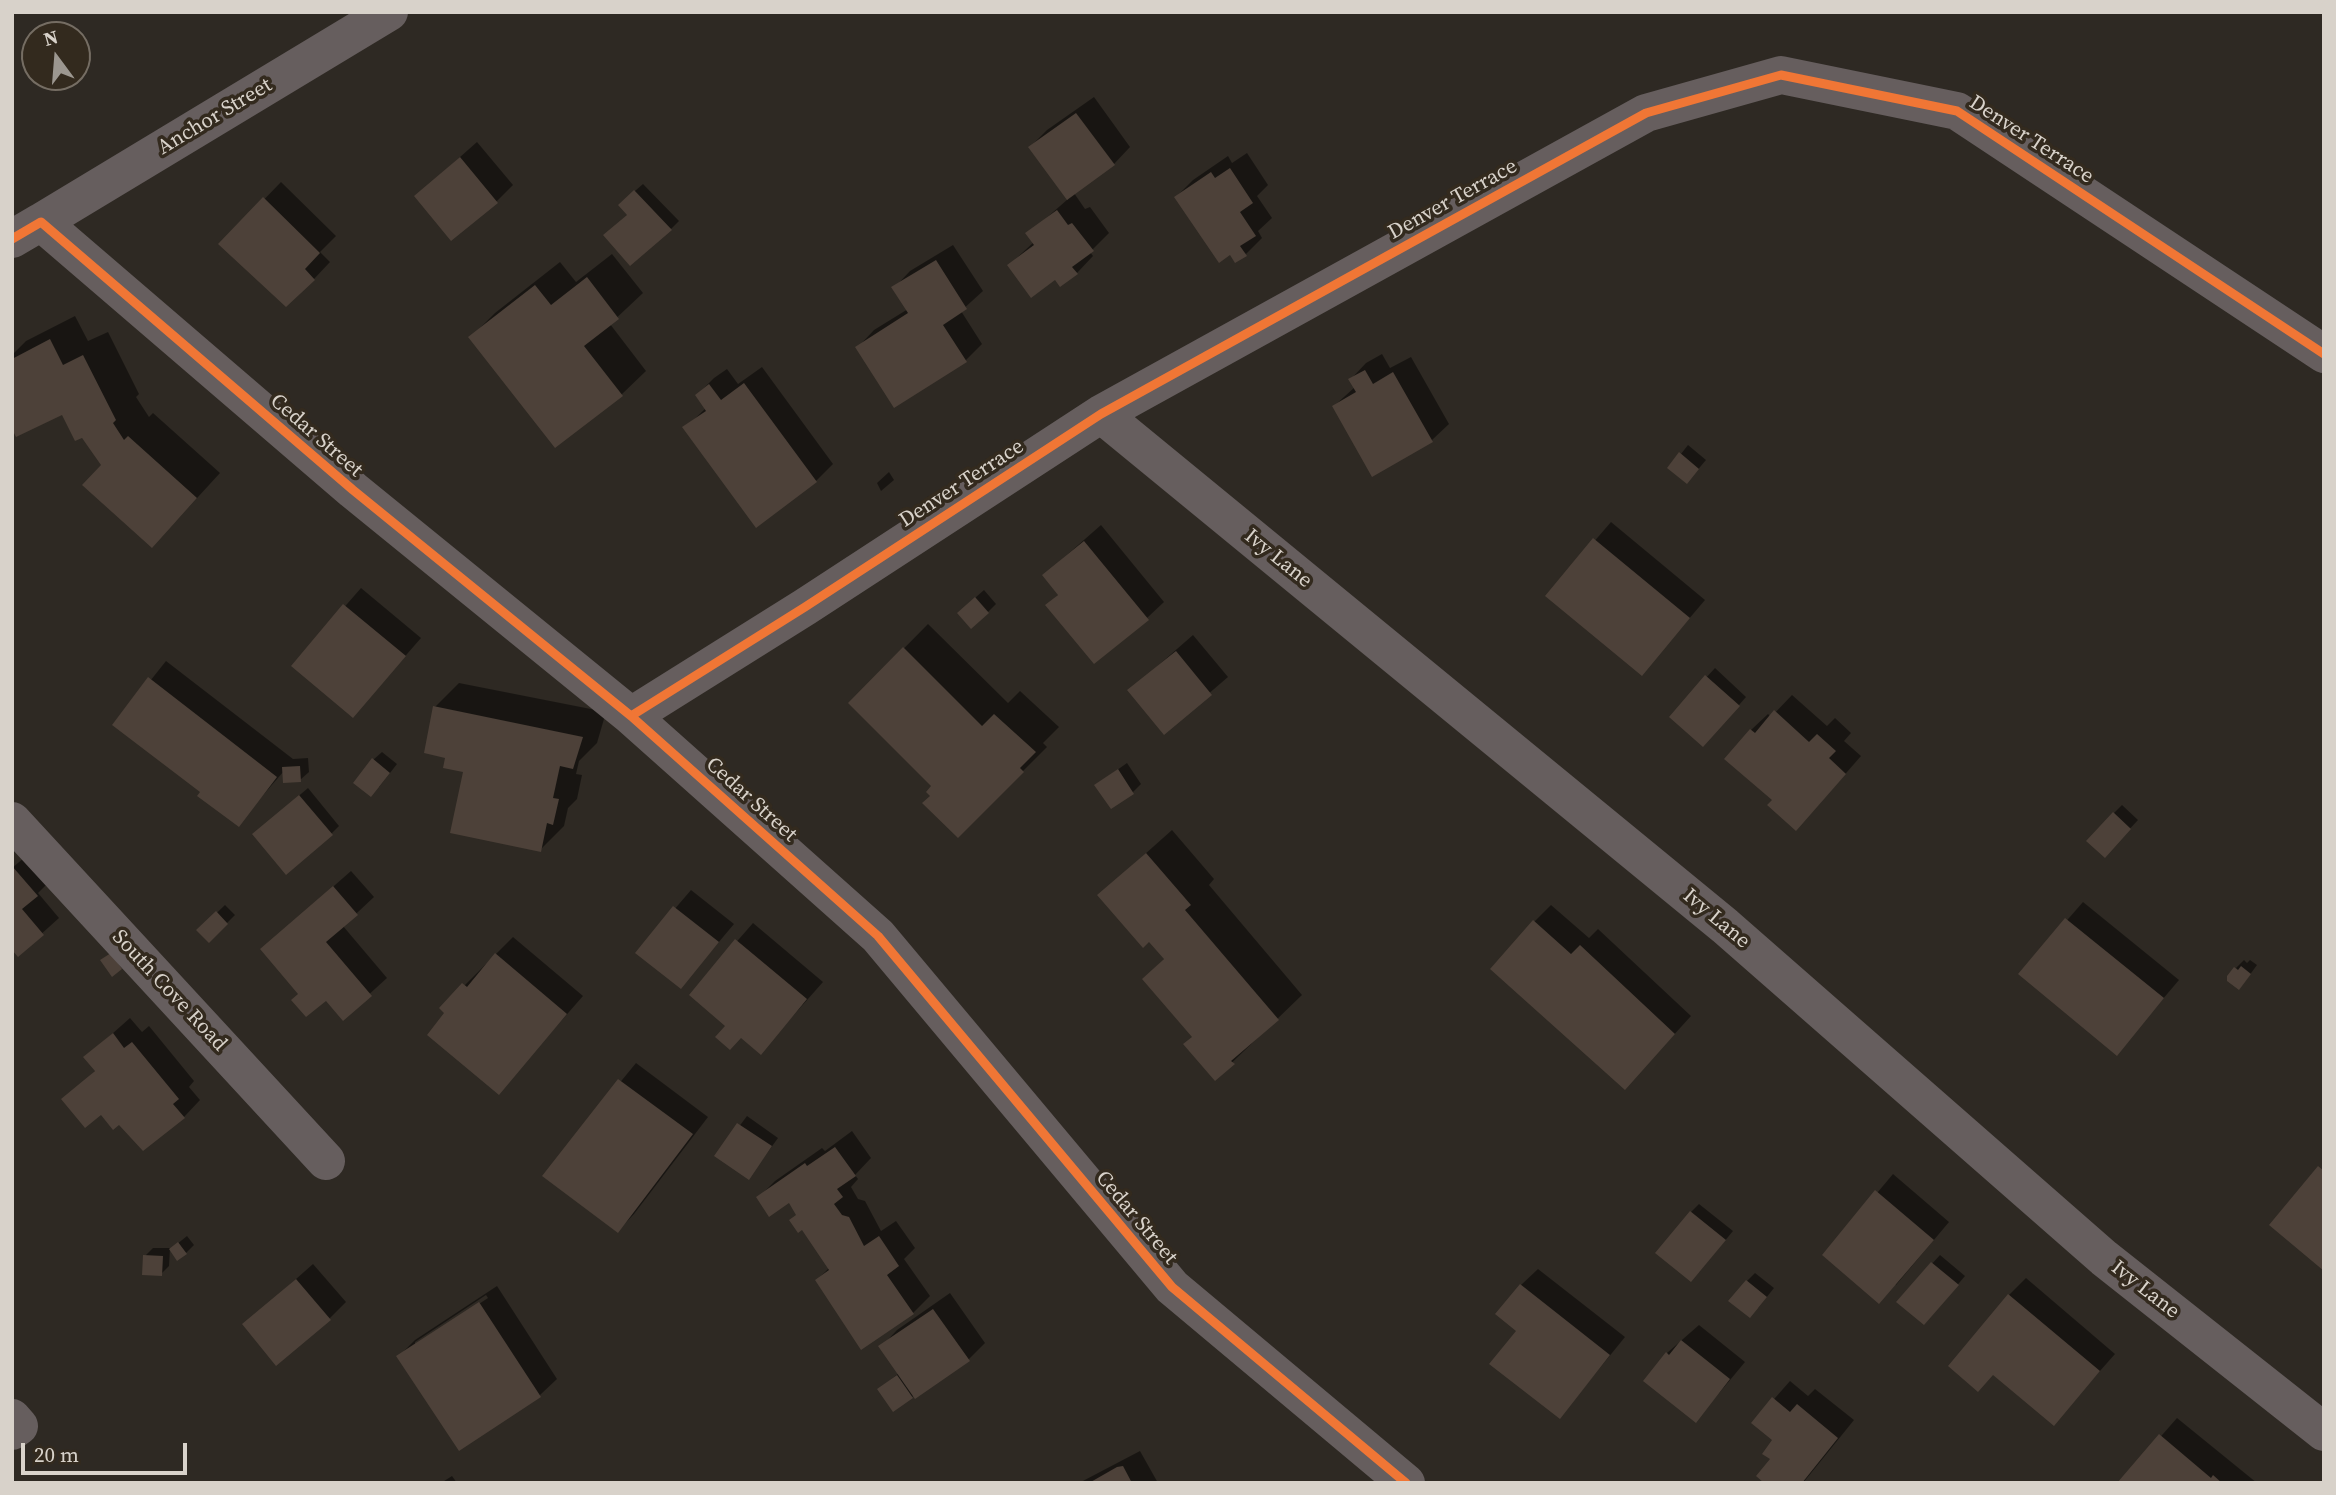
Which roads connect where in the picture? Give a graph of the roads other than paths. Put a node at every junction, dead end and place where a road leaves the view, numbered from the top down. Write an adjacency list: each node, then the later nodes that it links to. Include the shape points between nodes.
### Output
1 (389, 12): 2 (street, Anchor Street)
2 (27, 231): 5 (street, Cedar Street)
3 (2324, 354): 4 (street, Denver Terrace, via 1957,111 1782,75 1646,113)
4 (1101, 414): 5 (street, Denver Terrace); 10 (street, Ivy Lane, via 1725,926 2104,1258)
5 (631, 716): 11 (street, Cedar Street, via 878,936 1172,1287)
6 (12, 821): 7 (street, South Cove Road)
7 (326, 1161)
8 (12, 1418): 9 (street, via 19,1426)
9 (12, 1432)
10 (2324, 1432)
11 (1406, 1483)

